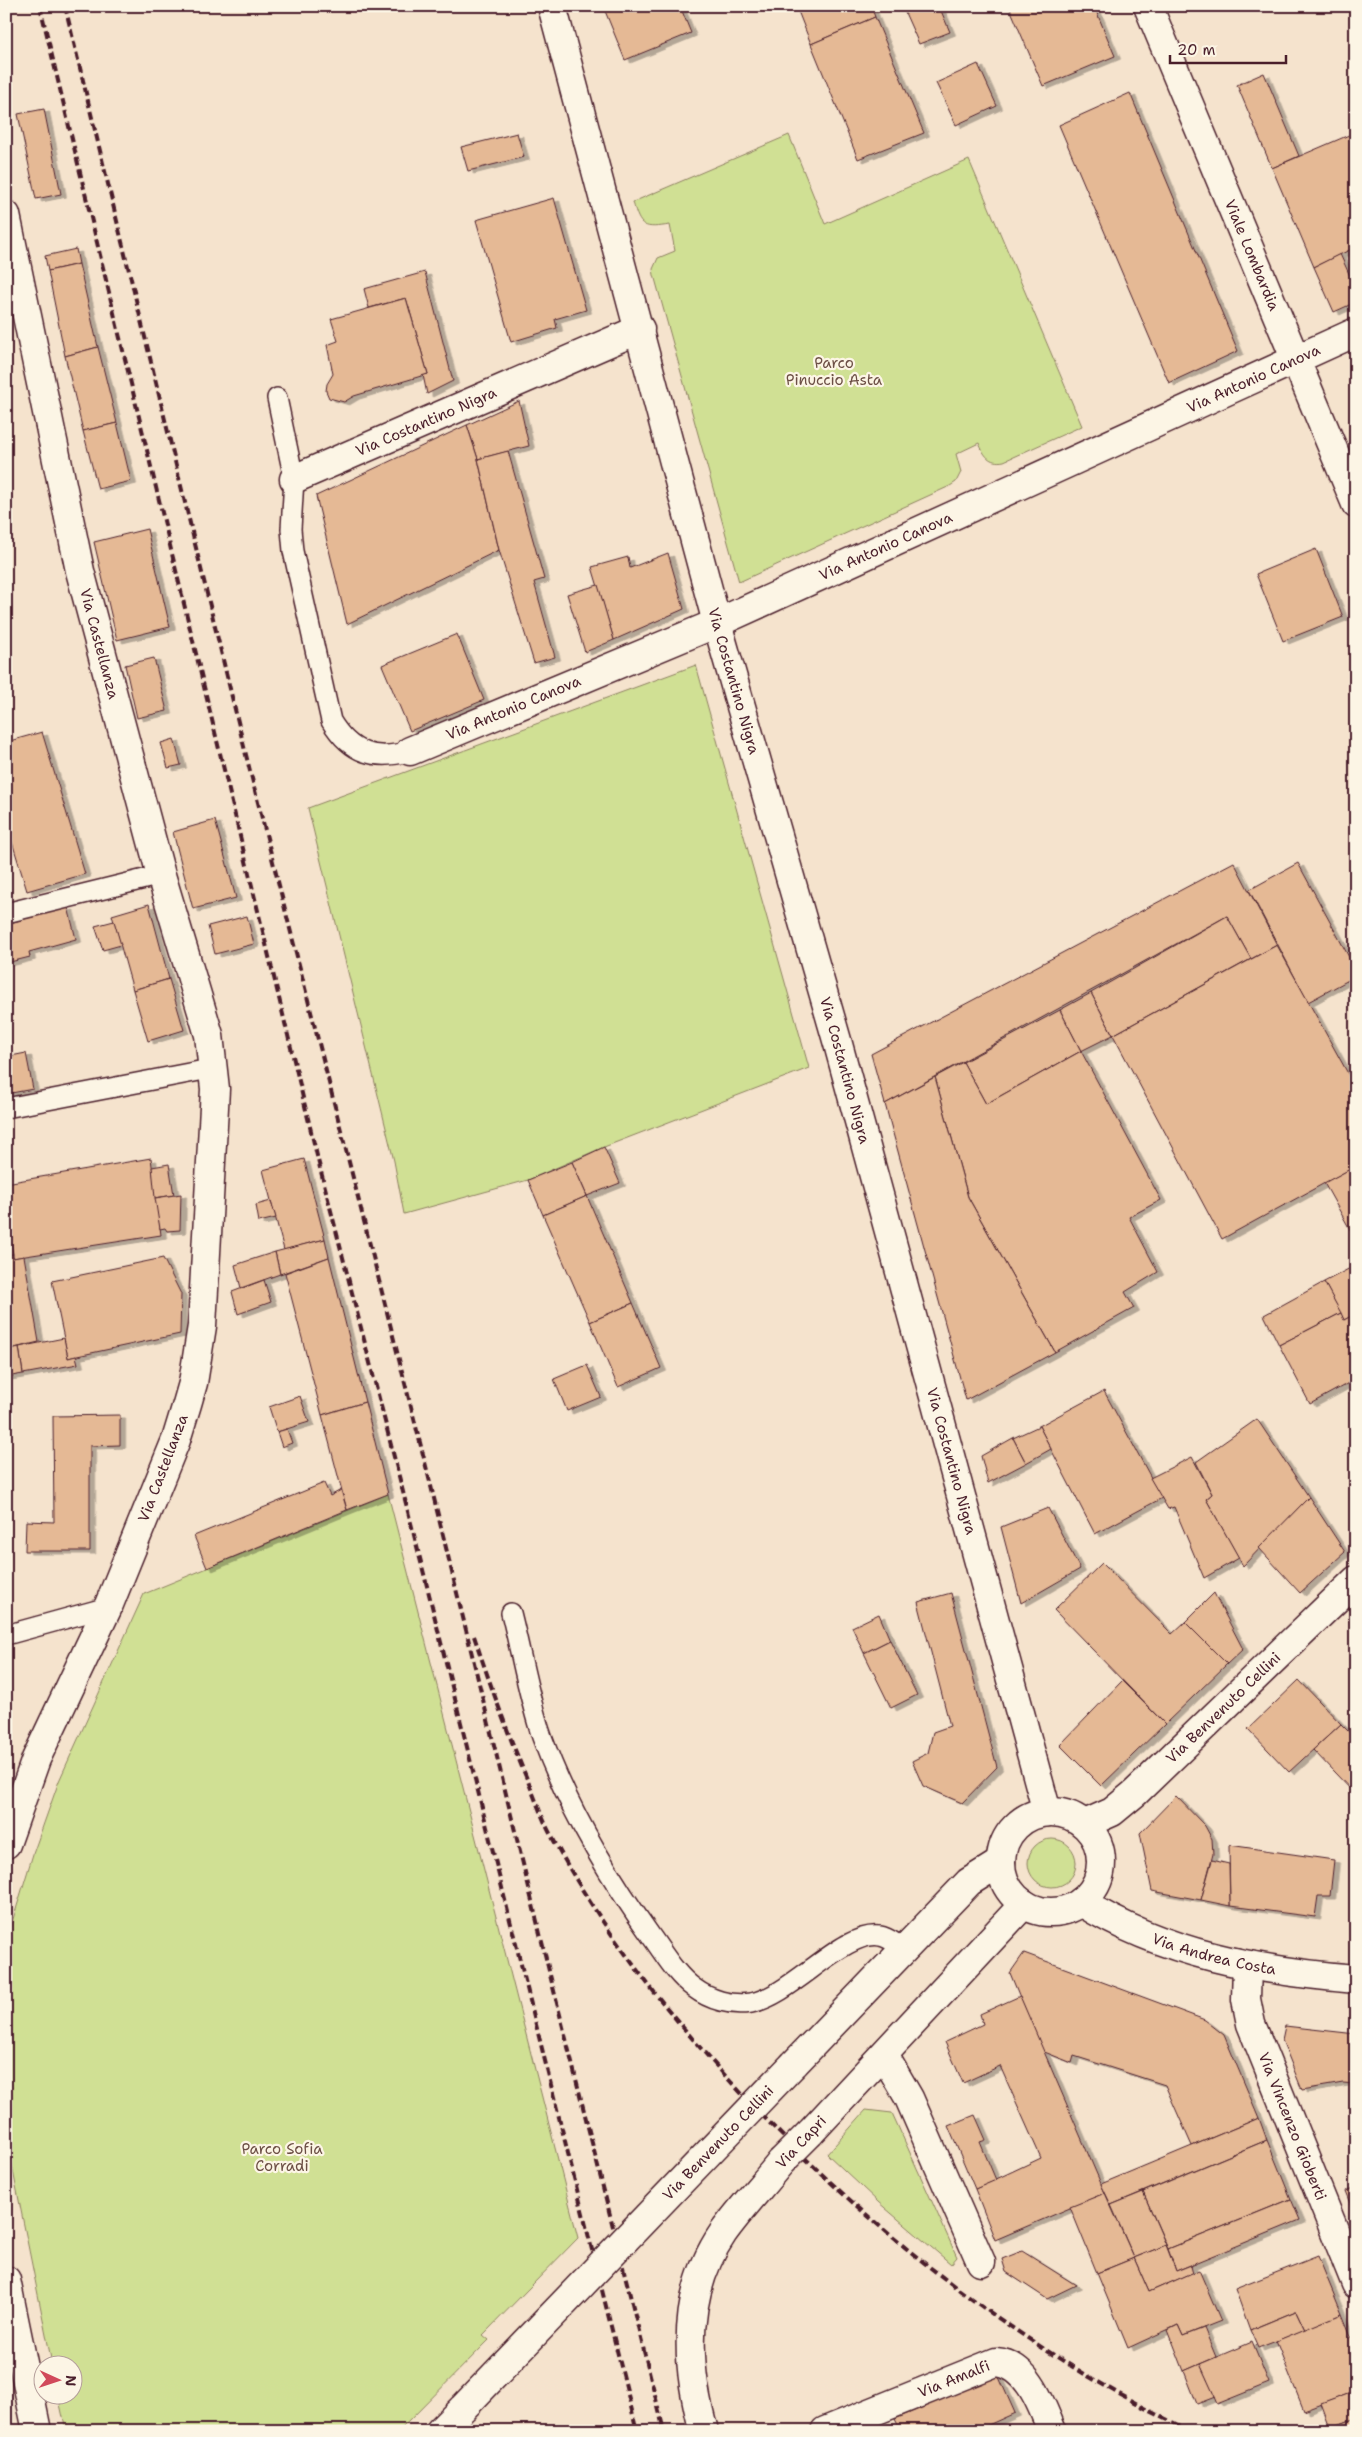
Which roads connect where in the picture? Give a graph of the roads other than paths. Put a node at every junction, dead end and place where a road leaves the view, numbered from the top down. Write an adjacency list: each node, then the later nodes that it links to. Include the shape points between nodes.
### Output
1 (552, 6): 4 (street, Via Costantino Nigra)
2 (1148, 6): 6 (street, Viale Lombardia)
3 (7, 225): 12 (street, Via Castellanza, via 80,571)
4 (640, 329): 8 (street, Via Costantino Nigra); 10 (street, Via Costantino Nigra)
5 (1356, 332): 6 (street, Via Antonio Canova)
6 (1296, 360): 9 (street, Viale Lombardia); 10 (street, Via Antonio Canova)
7 (277, 398): 8 (lane)
8 (294, 479): 11 (lane, via 290,529 293,550 331,721 360,752 386,756)
9 (1356, 504)
10 (717, 623): 11 (street, Via Antonio Canova); 20 (street, Via Costantino Nigra, via 838,1044)
11 (410, 751)
12 (161, 875): 13 (lane); 14 (street, Via Castellanza, via 209,1035)
13 (6, 913)
14 (214, 1068): 15 (lane); 17 (street, Via Castellanza, via 204,1302 193,1384 176,1440)
15 (6, 1108)
16 (1356, 1580): 21 (street, Via Benvenuto Cellini, via 1135,1793 1112,1812)
17 (108, 1607): 19 (lane); 22 (street, Via Castellanza, via 36,1759)
18 (511, 1612): 26 (lane, via 542,1736 560,1781 618,1889 687,1983 708,1997 724,2002 751,2003 775,1994 840,1950 867,1936 886,1937)
19 (6, 1635)
20 (1047, 1812): 21 (street, via 1073,1817); 23 (street, via 1020,1823 1003,1848)
21 (1085, 1824): 24 (street, via 1100,1848 1101,1864 1099,1878)
22 (6, 1844)
23 (1001, 1862): 25 (street, via 1007,1886); 26 (street, Via Benvenuto Cellini, via 969,1882)
24 (1081, 1902): 25 (street, via 1059,1912 1035,1910); 27 (street, Via Andrea Costa, via 1132,1932)
25 (1024, 1904): 29 (street, Via Capri)
26 (903, 1948): 34 (street, Via Benvenuto Cellini, bridge)
27 (1247, 1965): 28 (street, Via Andrea Costa); 32 (street, Via Vincenzo Gioberti, via 1246,1999 1251,2024)
28 (1356, 1979)
29 (884, 2055): 30 (street, via 909,2098); 35 (street, Via Capri, bridge, via 781,2162 722,2235 702,2274 694,2299 689,2336)
30 (981, 2262)
31 (6, 2280): 33 (street)
32 (1356, 2284)
33 (37, 2431)
34 (440, 2431)
35 (704, 2431)
36 (825, 2431): 37 (street, Via Amalfi, via 996,2362 1006,2364 1020,2374 1032,2388)
37 (1052, 2431)

